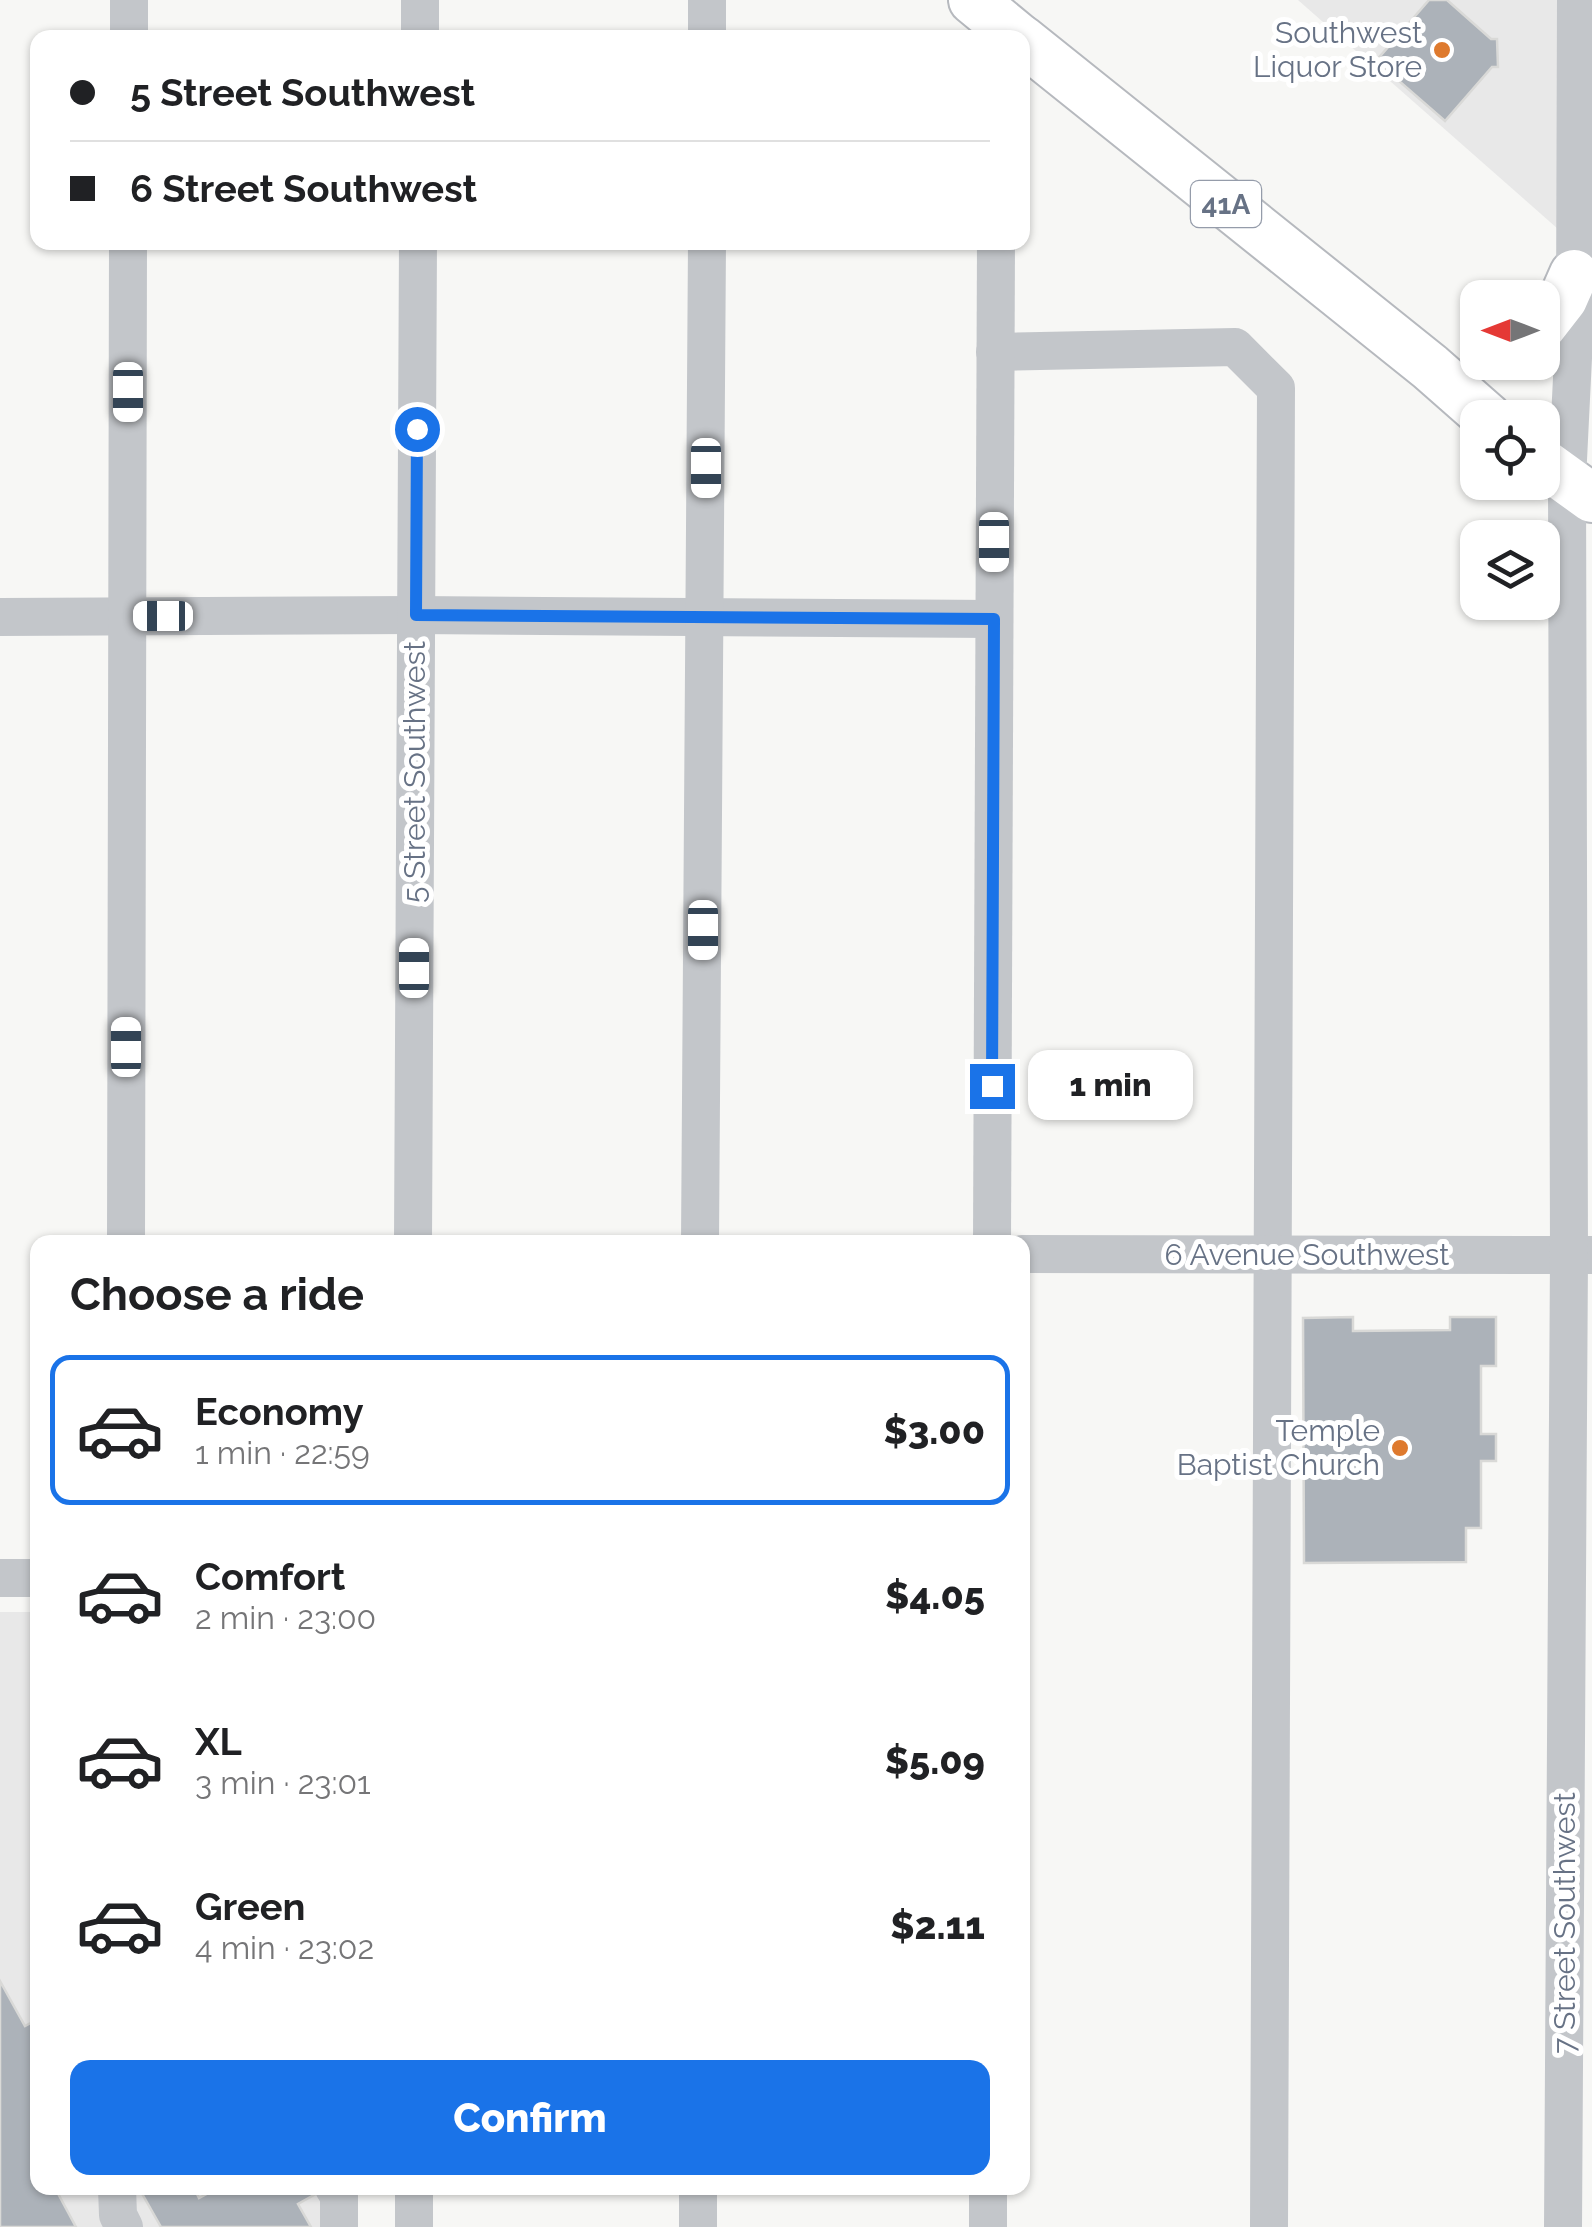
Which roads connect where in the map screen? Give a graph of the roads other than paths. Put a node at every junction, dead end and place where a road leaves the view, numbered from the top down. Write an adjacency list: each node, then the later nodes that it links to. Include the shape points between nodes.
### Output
1 (129, 0): 5 (street)
2 (420, 0): 6 (street)
3 (707, 0): 7 (street)
4 (1576, 0): 13 (street, 7 Street Southwest)
5 (128, 30)
6 (420, 30)
7 (707, 30)
8 (1030, 49): 16 (main road, 41A)
9 (128, 250): 21 (street)
10 (418, 250): 19 (street, 5 Street Southwest)
11 (707, 250): 22 (street)
12 (996, 250): 14 (street)
13 (1571, 312): 18 (street, 7 Street Southwest)
14 (995, 352): 23 (street); 30 (street, via 1234,347 1276,388)
15 (1460, 363): 16 (main road)
16 (1430, 367): 17 (main road, 41A)
17 (1468, 400)
18 (1573, 486): 24 (street, 7 Street Southwest)
19 (416, 615): 21 (street); 22 (street); 26 (street, 5 Street Southwest)
20 (0, 617): 21 (street)
21 (127, 617): 25 (street)
22 (706, 618): 23 (street); 27 (street)
23 (994, 619): 28 (street)
24 (1580, 727): 31 (street, 7 Street Southwest)
25 (126, 1235)
26 (413, 1235)
27 (700, 1235)
28 (992, 1235)
29 (1030, 1254): 30 (street, 6 Avenue Southwest)
30 (1272, 1255): 31 (street, 6 Avenue Southwest); 44 (street)
31 (1580, 1255): 45 (street, 7 Street Southwest)
32 (0, 1578): 33 (street)
33 (30, 1578)
34 (117, 2195): 39 (street)
35 (338, 2195): 40 (street)
36 (414, 2195): 41 (street)
37 (698, 2195): 42 (street)
38 (988, 2195): 43 (street)
39 (124, 2227)
40 (339, 2227)
41 (414, 2227)
42 (698, 2227)
43 (988, 2227)
44 (1268, 2227)
45 (1563, 2227)

